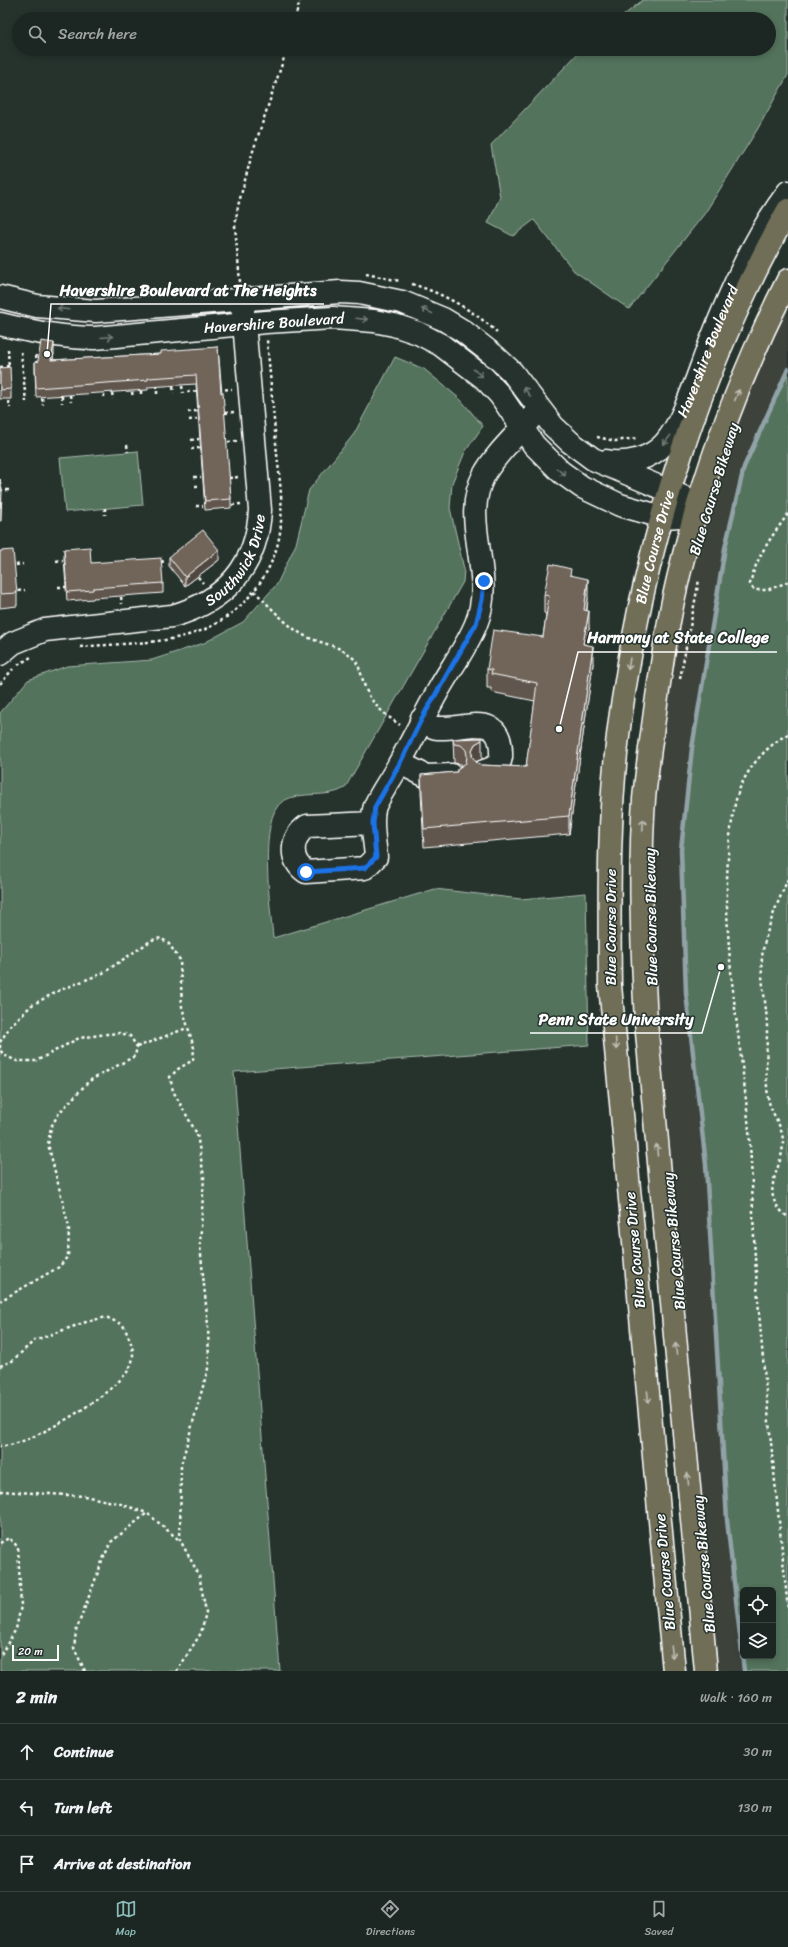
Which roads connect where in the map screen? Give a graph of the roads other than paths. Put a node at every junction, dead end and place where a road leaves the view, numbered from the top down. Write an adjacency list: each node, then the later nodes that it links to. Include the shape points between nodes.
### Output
1 (788, 192): 10 (street, Havershire Boulevard, one-way to 10, via 774,211 742,271 711,339 676,428 665,444 648,456 631,462)
2 (788, 210): 11 (main road, Blue Course Drive, via 713,367)
3 (788, 280): 12 (main road, Blue Course Drive, one-way to 3, via 721,435 753,354)
4 (0, 297): 5 (street, Havershire Boulevard, one-way to 4, via 96,311 37,306)
5 (242, 299): 7 (street, Southwick Drive); 8 (street, Havershire Boulevard, one-way to 5, via 512,372 496,357 463,330 422,309 381,297 346,292)
6 (0, 324): 7 (street, Havershire Boulevard, one-way to 7, via 68,338 95,338)
7 (245, 324): 9 (street, Havershire Boulevard, one-way to 9, via 353,318 394,325 418,333 440,345 484,378 500,395); 14 (street, Southwick Drive, via 260,510 259,528 253,550 244,568 211,601 191,611 172,616 45,630 13,643)
8 (539, 409): 9 (street); 10 (street, Havershire Boulevard, via 570,442)
9 (523, 428): 13 (street, Havershire Boulevard, one-way to 13, via 549,461 582,487 620,505); 15 (street, via 494,460 478,490 475,519 484,581 476,624)
10 (593, 459): 11 (street, Havershire Boulevard)
11 (670, 491): 12 (street, Havershire Boulevard, via 683,497); 13 (main road, Blue Course Drive)
12 (696, 511): 13 (street, Havershire Boulevard, via 680,516); 21 (main road, Blue Course Drive, one-way to 12, via 652,1096 641,936 644,806 651,742 673,601)
13 (662, 517): 20 (main road, Blue Course Drive, one-way to 20, via 643,594 622,707 616,761 609,898 610,985)
14 (0, 654)
15 (418, 728): 16 (street); 17 (street, via 477,724 488,726 496,734 501,746 501,760 495,767)
16 (400, 763): 18 (street, via 426,776); 19 (street, via 375,807)
17 (484, 771)
18 (455, 775)
19 (373, 823)
20 (674, 1671)
21 (706, 1671)

